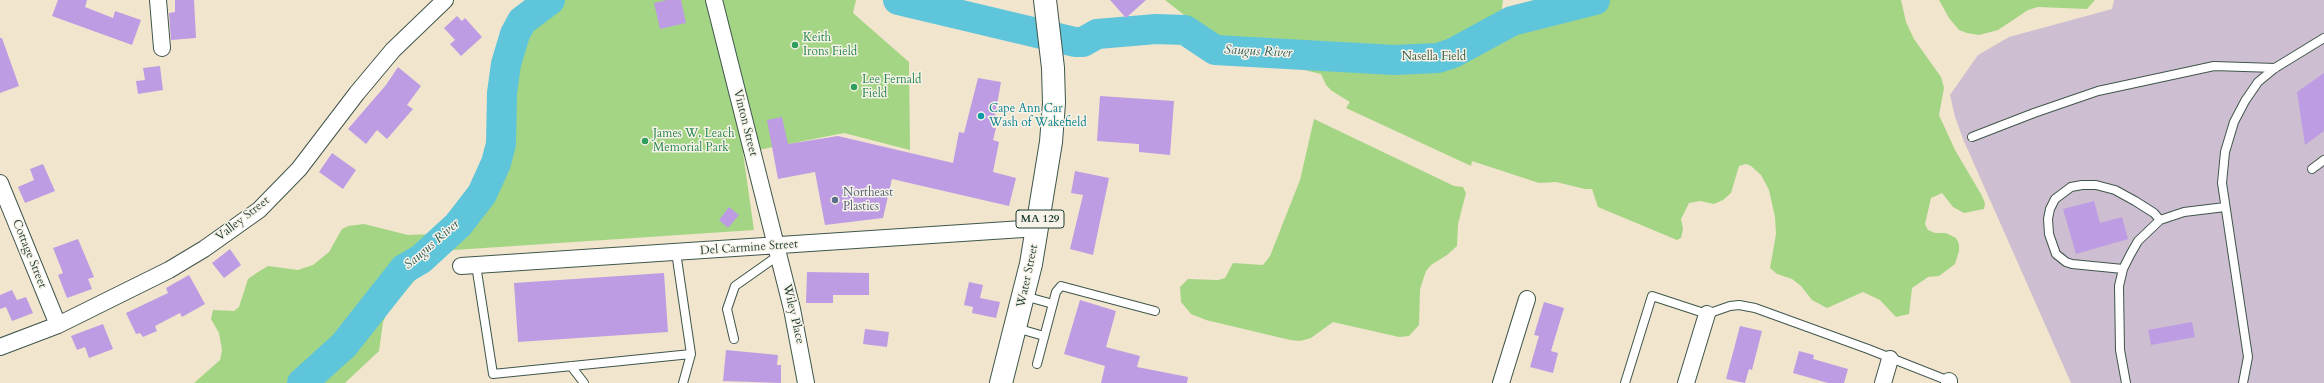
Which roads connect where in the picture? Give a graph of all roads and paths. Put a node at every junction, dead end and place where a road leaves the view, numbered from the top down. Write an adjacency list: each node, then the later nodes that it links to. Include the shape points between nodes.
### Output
1 (158, 0): 6 (street)
2 (445, 0): 24 (street, Valley Street, via 393,50 299,169 259,210 169,270)
3 (714, 0): 15 (street, Vinton Street)
4 (1046, 10): 14 (main road, Water Street / MA 129, via 1052,51 1053,124)
5 (2324, 38): 7 (lane)
6 (162, 48)
7 (2274, 68): 8 (lane, via 2214,66 2098,92); 12 (lane, via 2258,82 2234,122 2225,152 2222,184)
8 (1972, 137)
9 (2324, 160): 10 (lane)
10 (2312, 169)
11 (0, 183): 24 (street, Cottage Street)
12 (2225, 207): 13 (lane, via 2184,212); 43 (lane, via 2248,357)
13 (2160, 220): 18 (lane, via 2138,241); 18 (lane, via 2154,213 2115,190 2096,185 2071,187 2055,199 2048,219 2049,234 2056,254 2072,264)
14 (1038, 228): 15 (street, Del Carmine Street); 19 (main road, Water Street / MA 129)
15 (778, 250): 16 (street, Del Carmine Street); 27 (lane, via 735,286 727,309); 37 (street, Wiley Place)
16 (676, 252): 17 (street, Del Carmine Street); 29 (lane)
17 (469, 266): 32 (lane, via 493,374)
18 (2123, 270): 42 (lane, via 2119,292 2120,350)
19 (1024, 296): 21 (lane); 25 (main road, Water Street / MA 129)
20 (1527, 299): 38 (street)
21 (1053, 304): 22 (lane, via 1057,289 1065,286); 26 (lane)
22 (1155, 312)
23 (1707, 314): 30 (lane, via 1730,306 1755,308); 39 (lane, via 1652,296); 40 (street)
24 (58, 325): 28 (street, Valley Street)
25 (1016, 328): 26 (lane); 33 (main road, Water Street / MA 129)
26 (1044, 336): 31 (lane)
27 (734, 340)
28 (0, 347)
29 (691, 354): 32 (lane); 36 (lane)
30 (1890, 359): 34 (lane); 41 (street)
31 (1037, 364)
32 (571, 366): 35 (lane)
33 (1004, 382)
34 (1949, 382)
35 (584, 383)
36 (683, 383)
37 (806, 383)
38 (1501, 383)
39 (1625, 383)
40 (1686, 383)
41 (1883, 383)
42 (2126, 383)
43 (2243, 383)

